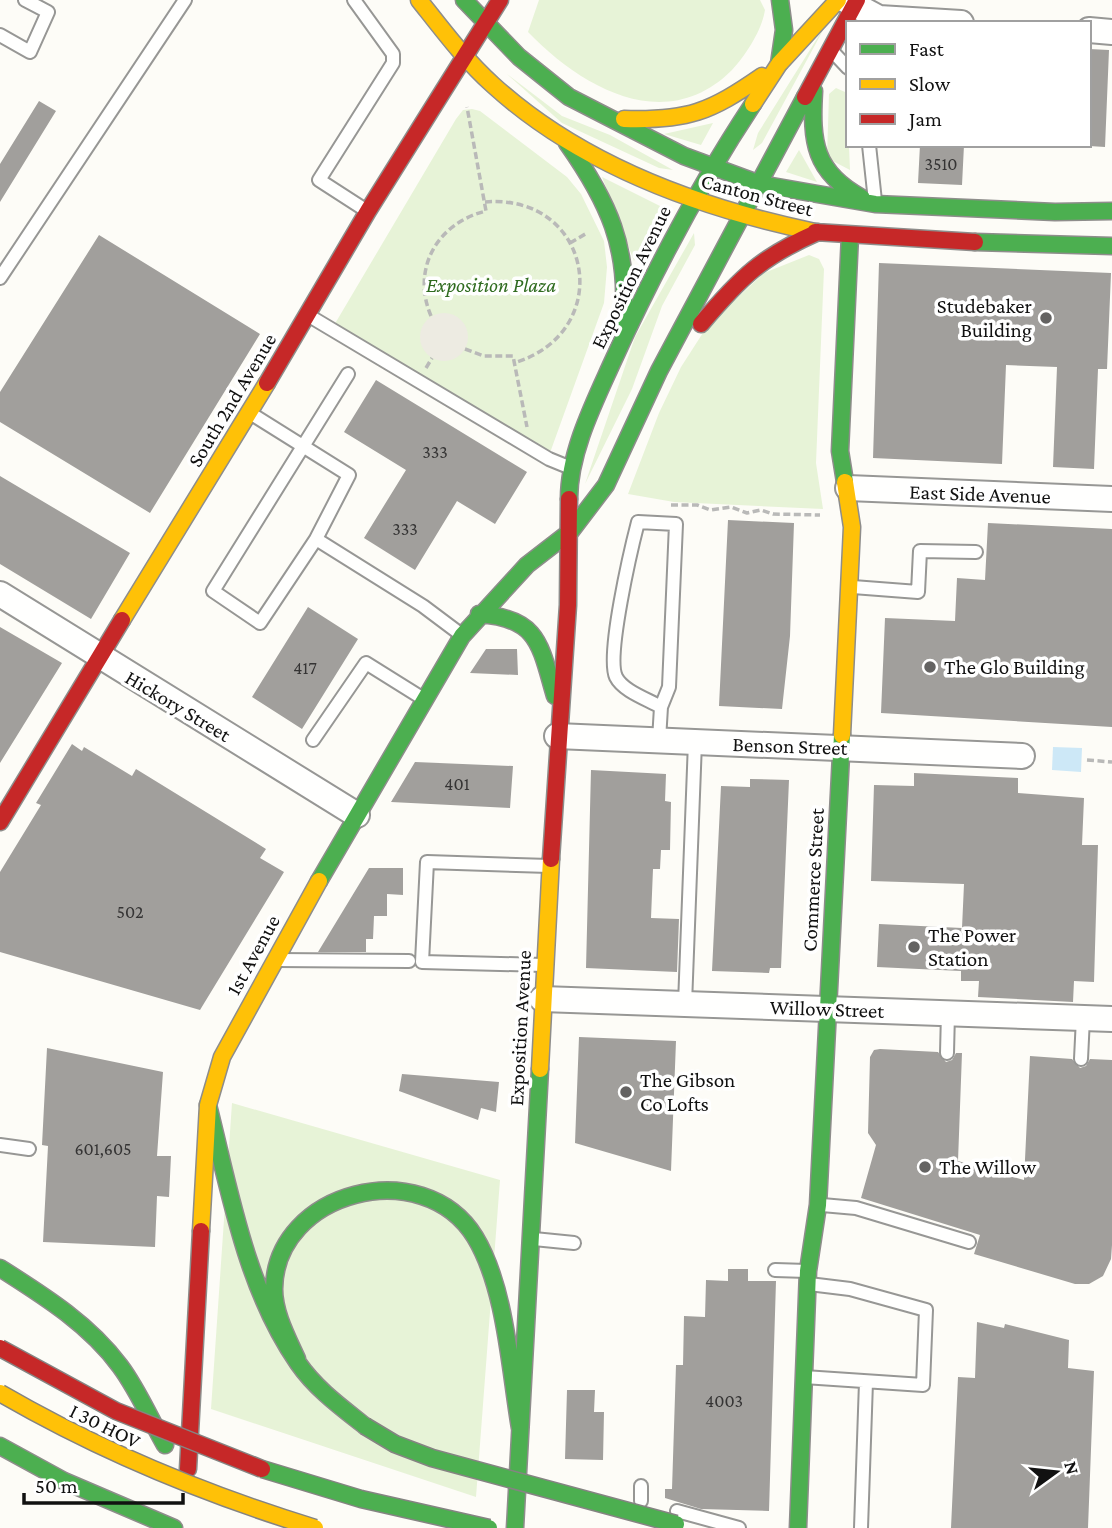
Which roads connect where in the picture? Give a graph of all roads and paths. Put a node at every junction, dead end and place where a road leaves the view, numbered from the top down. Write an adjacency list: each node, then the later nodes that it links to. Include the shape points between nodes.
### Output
1 (25, 0): 15 (lane, via 48,12 30,52)
2 (186, 0): 36 (lane)
3 (354, 0): 30 (lane, via 393,54 393,63 319,180)
4 (419, 0): 17 (main road, Canton Street)
5 (464, 0): 11 (main road, Canton Street)
6 (500, 0): 11 (main road, South 2nd Avenue)
7 (780, 0): 18 (main road, via 784,30)
8 (848, 2): 10 (street, via 879,18); 14 (main road, Exposition Avenue); 16 (main road)
9 (806, 11): 14 (main road)
10 (928, 21)
11 (485, 24): 17 (main road, South 2nd Avenue); 22 (main road, Canton Street, via 542,77)
12 (1091, 30): 13 (street)
13 (1112, 32)
14 (806, 33): 18 (main road, Exposition Avenue)
15 (0, 35)
16 (831, 50): 19 (lane); 20 (main road)
17 (466, 57): 23 (main road, Canton Street, via 502,93); 30 (main road, South 2nd Avenue)
18 (779, 64): 22 (main road, via 722,104 689,119); 25 (main road, Exposition Avenue)
19 (846, 66)
20 (815, 81): 26 (main road); 29 (main road, via 810,132 815,151 835,182)
21 (467, 104): 28 (path)
22 (612, 119): 25 (main road, Canton Street)
23 (561, 135): 27 (main road, Canton Street); 39 (main road, via 604,196 618,230 627,293)
24 (869, 147): 29 (lane)
25 (711, 168): 26 (main road, Canton Street); 27 (main road, Exposition Avenue)
26 (760, 184): 29 (main road, Canton Street); 32 (main road)
27 (692, 200): 32 (main road, Canton Street); 39 (main road, Exposition Avenue)
28 (485, 202): 38 (path, via 486,211 459,220 431,252 424,280); 41 (path, via 516,202 544,214 566,236 578,264 579,295 568,326 547,350)
29 (875, 204): 31 (main road, Canton Street)
30 (368, 211): 37 (main road, South 2nd Avenue)
31 (1112, 211)
32 (742, 217): 33 (main road, Canton Street); 42 (main road)
33 (818, 232): 34 (main road, Canton Street); 42 (main road, via 785,247 742,276)
34 (850, 235): 35 (main road, Canton Street); 48 (main road, Commerce Street, via 840,428)
35 (1112, 246)
36 (0, 278)
37 (308, 316): 44 (main road, South 2nd Avenue); 46 (lane)
38 (431, 316)
39 (619, 348): 47 (main road, Exposition Avenue)
40 (465, 349): 41 (path, via 484,356 513,356)
41 (514, 363): 46 (path)
42 (659, 371): 52 (main road, via 606,485)
43 (348, 374): 45 (lane)
44 (249, 412): 45 (lane); 59 (main road, South 2nd Avenue)
45 (303, 446): 53 (lane, via 349,475); 53 (lane, via 212,591 260,623)
46 (532, 449): 47 (lane)
47 (572, 468): 52 (main road, Exposition Avenue)
48 (848, 488): 49 (street, East Side Avenue); 55 (main road, Commerce Street, via 852,527)
49 (1112, 499)
50 (670, 505): 51 (path)
51 (820, 515)
52 (571, 531): 57 (main road, 1st Avenue, via 527,565); 62 (main road, Exposition Avenue)
53 (316, 539): 58 (lane, via 424,606)
54 (976, 552): 55 (lane, via 920,551 918,592)
55 (849, 587): 67 (main road, Commerce Street)
56 (2, 600): 59 (street, Hickory Street)
57 (479, 614): 58 (main road, 1st Avenue); 62 (main road, via 517,620 526,627 539,649)
58 (462, 636): 60 (main road, 1st Avenue)
59 (99, 657): 71 (street, Hickory Street); 72 (main road, South 2nd Avenue)
60 (425, 700): 64 (lane, via 366,663); 71 (main road, 1st Avenue)
61 (660, 706): 61 (lane, via 669,687 676,524 638,522 617,622 615,675 622,685); 65 (lane)
62 (559, 708): 63 (main road, Exposition Avenue)
63 (557, 736): 65 (street, Benson Street); 73 (main road, Exposition Avenue)
64 (313, 740)
65 (659, 740): 66 (street, Benson Street)
66 (695, 741): 67 (street, Benson Street); 78 (lane)
67 (840, 748): 68 (street, Benson Street); 79 (main road, Commerce Street)
68 (1022, 755)
69 (1087, 760): 70 (path)
70 (1112, 762)
71 (357, 815): 74 (main road, 1st Avenue)
72 (0, 822)
73 (550, 866): 76 (main road, Exposition Avenue); 76 (lane, via 427,862 422,962)
74 (274, 960): 75 (lane); 85 (main road, 1st Avenue, via 222,1057)
75 (410, 961)
76 (544, 965): 77 (main road, Exposition Avenue)
77 (542, 999): 78 (street, Willow Street); 89 (main road, Exposition Avenue)
78 (685, 1004): 79 (street, Willow Street)
79 (828, 1009): 80 (street, Willow Street); 88 (main road, Commerce Street)
80 (948, 1013): 81 (street, Willow Street); 83 (lane)
81 (1083, 1018): 82 (street, Willow Street); 84 (lane)
82 (1112, 1019)
83 (947, 1053)
84 (1081, 1059)
85 (208, 1105): 92 (main road, 1st Avenue, via 188,1483 114,1358 67,1312); 96 (main road, via 268,1312)
86 (0, 1145): 87 (lane)
87 (29, 1149)
88 (818, 1205): 90 (lane, via 856,1208); 94 (main road, Commerce Street)
89 (530, 1238): 91 (lane); 100 (main road, Exposition Avenue)
90 (969, 1242)
91 (574, 1243)
92 (0, 1268)
93 (775, 1270): 94 (lane)
94 (808, 1277): 97 (main road, Commerce Street); 98 (lane, via 926,1310 923,1385)
95 (0, 1348): 107 (main road, bridge, via 83,1395 262,1471 358,1499)
96 (297, 1359): 100 (main road, via 278,1316 273,1287 293,1235 331,1204 371,1190 410,1190 449,1208 477,1240 492,1274); 109 (main road, bridge, via 322,1391 395,1444)
97 (804, 1377): 98 (lane); 111 (main road, Commerce Street)
98 (866, 1382): 112 (lane)
99 (0, 1393): 106 (main road, I 30 HOV, bridge, via 142,1467 258,1512)
100 (520, 1428): 102 (main road, Exposition Avenue)
101 (0, 1446): 105 (main road, via 64,1481)
102 (518, 1468): 104 (lane); 108 (main road, Exposition Avenue)
103 (641, 1486): 104 (lane)
104 (641, 1502): 110 (lane)
105 (173, 1528)
106 (315, 1528)
107 (489, 1528)
108 (515, 1528)
109 (684, 1528)
110 (738, 1528)
111 (798, 1528)
112 (861, 1528)

